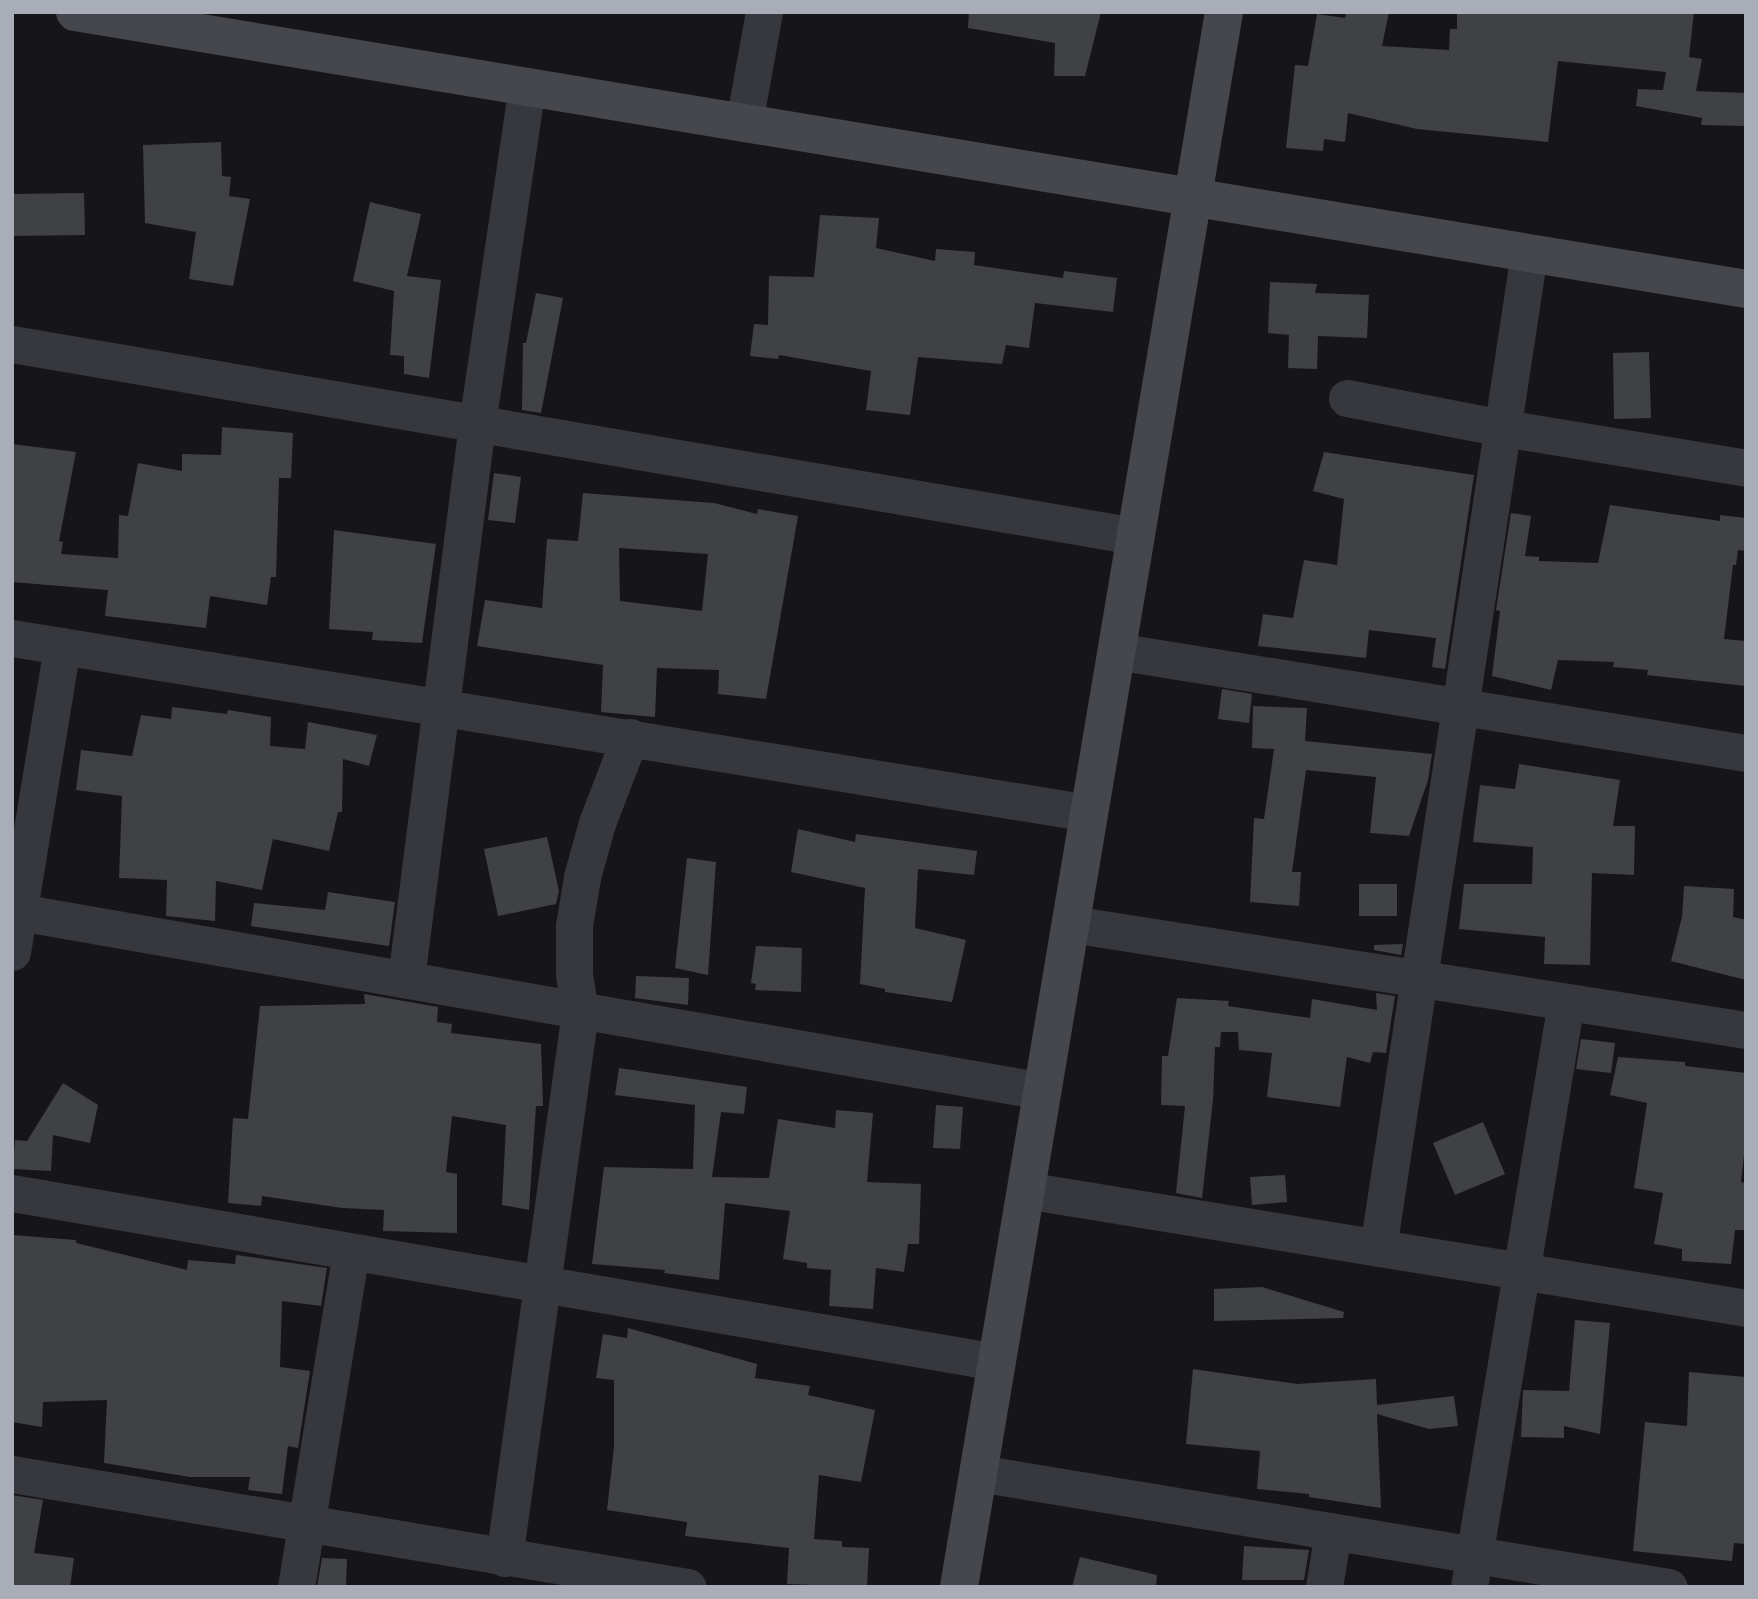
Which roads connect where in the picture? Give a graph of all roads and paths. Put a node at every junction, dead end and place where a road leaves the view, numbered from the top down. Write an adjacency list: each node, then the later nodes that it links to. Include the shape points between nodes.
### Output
1 (75, 12): 4 (street)
2 (764, 12): 6 (street)
3 (1224, 12): 7 (street)
4 (175, 20): 5 (street)
5 (527, 88): 6 (street); 12 (street)
6 (744, 123): 7 (street)
7 (1193, 198): 8 (street); 15 (street)
8 (1529, 253): 9 (street); 13 (street)
9 (1746, 289)
10 (12, 344): 12 (street)
11 (1347, 398): 13 (street)
12 (477, 424): 15 (street); 19 (street)
13 (1503, 428): 14 (street); 20 (street)
14 (1746, 468)
15 (1135, 536): 18 (street)
16 (12, 638): 17 (street)
17 (61, 646): 19 (street); 24 (street)
18 (1116, 652): 20 (street); 23 (street)
19 (443, 706): 21 (street); 27 (street)
20 (1460, 706): 22 (street); 28 (street)
21 (631, 737): 23 (street); 30 (street, via 597,823 582,877 574,926)
22 (1746, 753)
23 (1089, 813): 25 (street)
24 (19, 912): 26 (street); 27 (street)
25 (1070, 924): 28 (street); 32 (street)
26 (12, 952)
27 (406, 979): 30 (street)
28 (1419, 980): 29 (street); 35 (street)
29 (1566, 1002): 31 (street); 37 (street)
30 (580, 1012): 32 (street); 38 (street)
31 (1746, 1030)
32 (1042, 1091): 33 (street)
33 (1025, 1190): 35 (street); 40 (street)
34 (12, 1194): 36 (street)
35 (1378, 1248): 37 (street)
36 (351, 1252): 38 (street); 43 (street)
37 (1521, 1272): 39 (street); 46 (street)
38 (543, 1285): 40 (street); 45 (street)
39 (1746, 1308)
40 (997, 1362): 41 (street)
41 (978, 1473): 44 (street); 49 (street)
42 (12, 1474): 43 (street)
43 (307, 1524): 45 (street); 47 (street)
44 (1334, 1532): 46 (street); 50 (street)
45 (504, 1558): 48 (street)
46 (1471, 1571): 51 (street)
47 (296, 1587)
48 (688, 1587)
49 (959, 1587)
50 (1324, 1587)
51 (1669, 1587)

